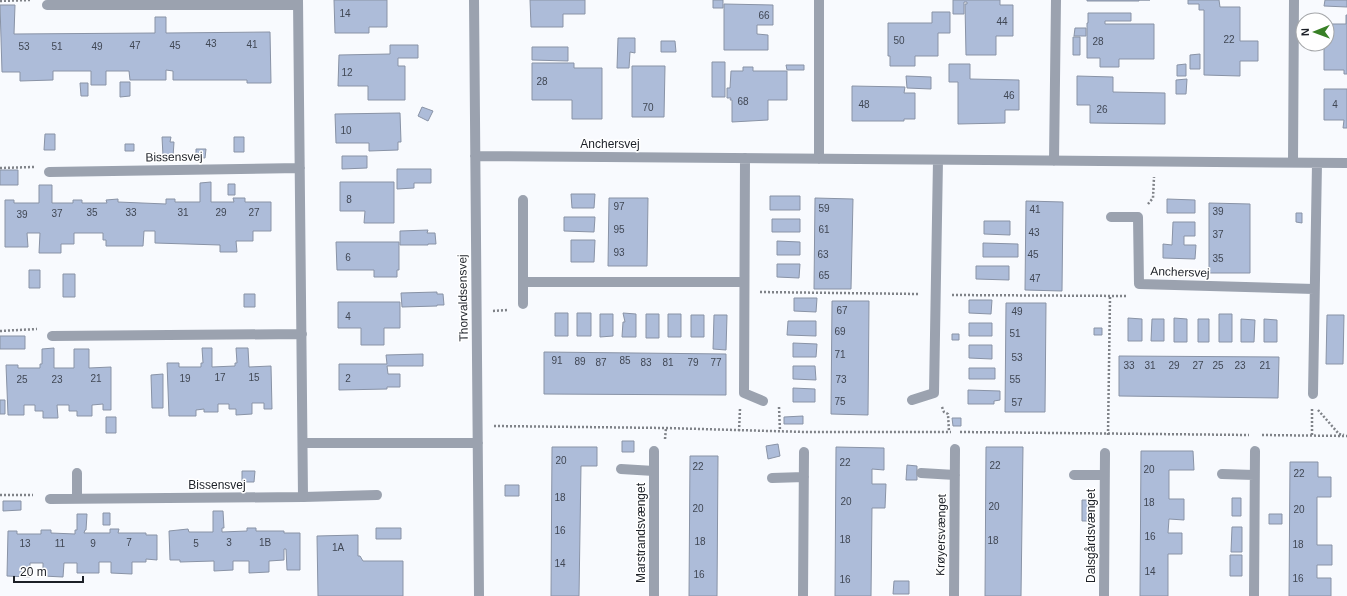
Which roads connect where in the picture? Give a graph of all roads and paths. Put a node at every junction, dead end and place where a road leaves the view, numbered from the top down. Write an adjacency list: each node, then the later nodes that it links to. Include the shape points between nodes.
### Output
1 (474, 0): 8 (street, Thorvaldsensvej)
2 (819, 0): 10 (street)
3 (1056, 0): 12 (street)
4 (1294, 0): 14 (street)
5 (0, 1): 7 (path, via 41,0)
6 (298, 2): 7 (street); 18 (street)
7 (47, 5)
8 (475, 156): 9 (street, Anchersvej); 28 (street, Thorvaldsensvej)
9 (745, 158): 10 (street, Anchersvej); 24 (street)
10 (819, 159): 11 (street, Anchersvej)
11 (938, 160): 12 (street, Anchersvej); 32 (street)
12 (1054, 161): 13 (street, Anchersvej)
13 (1154, 161): 14 (street, Anchersvej); 22 (path, via 1154,198)
14 (1293, 162): 15 (street, Anchersvej)
15 (1317, 162): 16 (street, Anchersvej); 25 (street)
16 (1347, 163)
17 (0, 168): 19 (path, via 40,167)
18 (300, 168): 19 (street, Bissensvej); 30 (street)
19 (49, 172)
20 (523, 200): 23 (street)
21 (1111, 217): 22 (street)
22 (1138, 217): 25 (street, Anchersvej, via 1139,284)
23 (523, 282): 24 (street); 27 (street)
24 (744, 282): 35 (street, via 744,393)
25 (1314, 289): 33 (street)
26 (1110, 297): 39 (path)
27 (523, 304): 28 (path, via 519,310)
28 (476, 312): 37 (street, Thorvaldsensvej)
29 (0, 331): 31 (path, via 40,329)
30 (302, 334): 31 (street); 44 (street)
31 (52, 336)
32 (934, 393): 34 (street); 38 (path, via 944,412 948,414)
33 (1312, 394): 36 (path)
34 (912, 400)
35 (763, 401)
36 (1312, 409): 42 (path); 43 (path, via 1318,410 1339,434)
37 (477, 426): 38 (path); 45 (street, Thorvaldsensvej)
38 (949, 432): 39 (path); 46 (path)
39 (1108, 433): 40 (path)
40 (1251, 435)
41 (1259, 435): 42 (path)
42 (1312, 436): 43 (path)
43 (1347, 436)
44 (303, 443): 45 (street); 64 (street)
45 (478, 443): 67 (street, Thorvaldsensvej)
46 (955, 449): 55 (street, Krøyersvænget)
47 (654, 451): 52 (street, Marstrandsvænget)
48 (1255, 451): 58 (street)
49 (804, 452): 60 (street)
50 (1104, 453): 57 (street, Dalsgårdsvænget)
51 (621, 469): 52 (street, Marstrandsvænget)
52 (654, 471): 68 (street, Marstrandsvænget)
53 (76, 473): 66 (street)
54 (921, 473): 55 (street)
55 (955, 474): 70 (street, Krøyersvænget)
56 (1222, 474): 58 (street)
57 (1104, 475): 59 (street, Dalsgårdsvænget); 71 (street, Dalsgårdsvænget)
58 (1254, 475): 72 (street)
59 (1074, 476)
60 (804, 477): 61 (street); 69 (street)
61 (772, 478)
62 (0, 495): 65 (path, via 45,495)
63 (378, 495): 64 (street, Bissensvej)
64 (303, 497): 66 (street, Bissensvej)
65 (50, 498): 66 (street, Bissensvej)
66 (77, 498)
67 (479, 596)
68 (654, 596)
69 (803, 596)
70 (954, 596)
71 (1104, 596)
72 (1254, 596)

